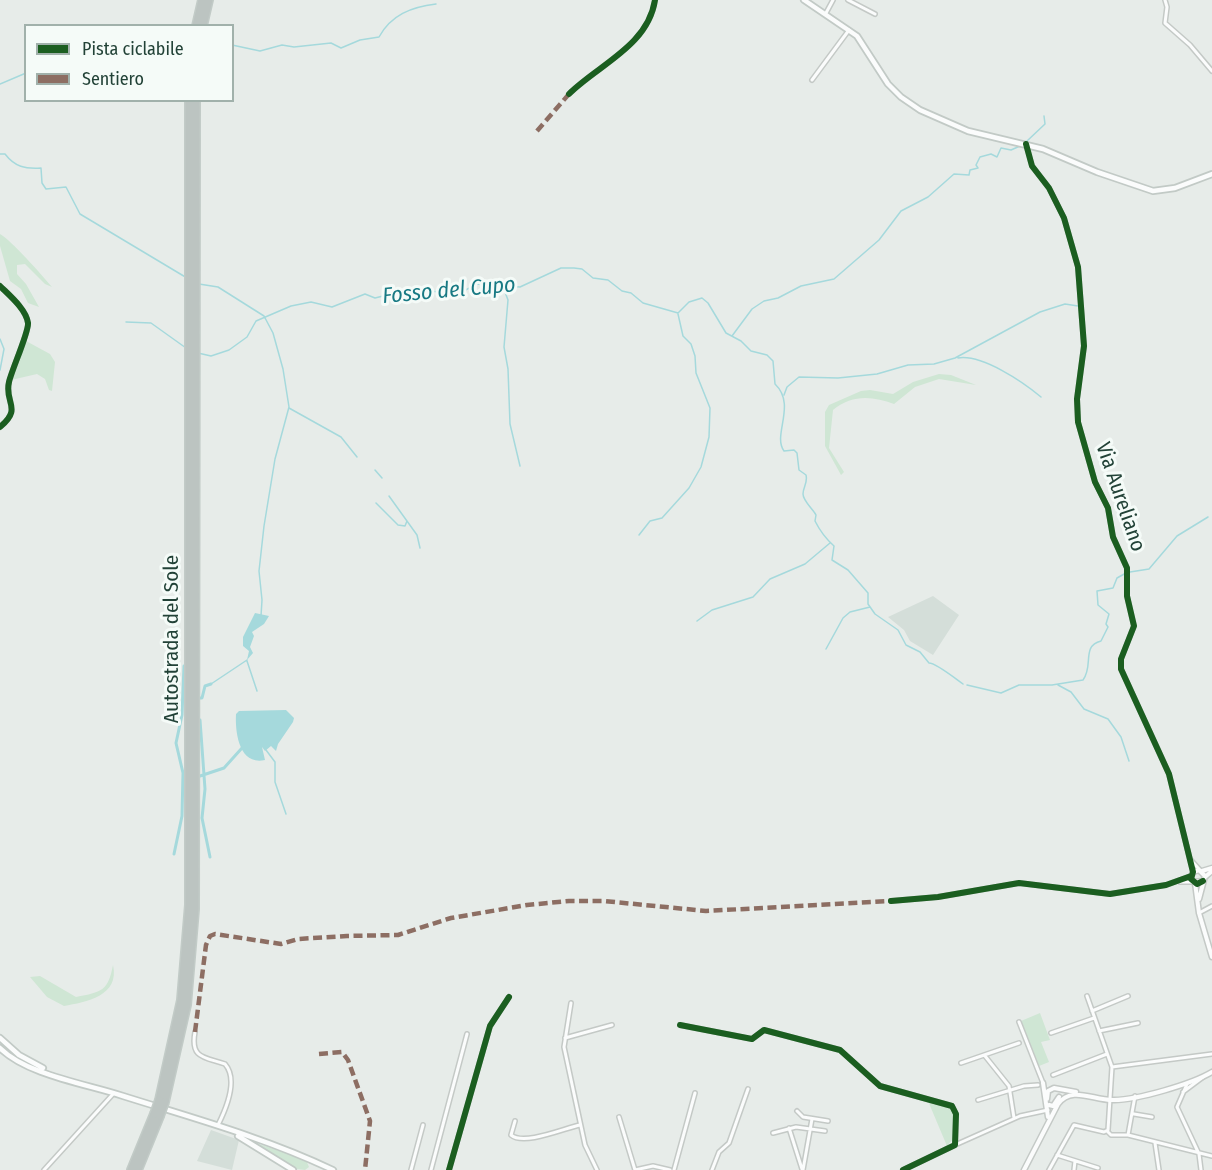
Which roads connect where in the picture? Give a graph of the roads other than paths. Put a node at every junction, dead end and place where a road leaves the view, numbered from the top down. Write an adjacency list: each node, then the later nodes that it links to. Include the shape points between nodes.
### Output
1 (655, 0): 15 (street, via 650,22 636,39)
2 (804, 0): 8 (main road)
3 (833, 0): 8 (street)
4 (848, 0): 7 (street)
5 (1165, 0): 13 (street, via 1165,23)
6 (205, 1): 10 (highway); 11 (highway)
7 (854, 1): 9 (street)
8 (826, 13): 12 (main road)
9 (875, 14)
10 (197, 24)
11 (203, 24)
12 (849, 30): 14 (street); 19 (main road, via 863,44 888,84 910,104 978,135)
13 (1212, 71)
14 (812, 80)
15 (569, 94)
16 (189, 102): 18 (highway, Autostrada del Sole)
17 (196, 102): 18 (highway, Autostrada del Sole)
18 (191, 139): 81 (highway, Autostrada del Sole, bridge, via 195,909 192,962 181,1023)
19 (1026, 144): 20 (main road, via 1155,191); 23 (street, Via Aureliano, via 1029,159 1064,218 1078,270 1084,346 1078,422 1095,480 1108,507 1113,537 1127,568 1127,594 1134,626 1120,667 1169,774)
20 (1212, 174)
21 (0, 285): 22 (street, via 23,313 28,327 7,391 13,408 10,418)
22 (0, 427)
23 (1189, 857): 25 (street, Via Aureliano); 26 (street, Via Aureliano)
24 (1212, 869): 25 (street); 27 (street)
25 (1201, 871): 26 (street); 27 (street)
26 (1192, 874): 28 (street); 29 (street)
27 (1204, 880): 29 (street); 32 (street)
28 (1175, 882): 29 (street); 30 (street, via 1106,894 1014,884)
29 (1194, 883): 32 (street)
30 (891, 901)
31 (1212, 906): 32 (street)
32 (1199, 911): 34 (street)
33 (1212, 937): 34 (street)
34 (1206, 940): 35 (street)
35 (1212, 957)
36 (1087, 996): 40 (street)
37 (1128, 996): 40 (street)
38 (509, 997): 114 (street, via 490,1026)
39 (571, 1003): 51 (street)
40 (1092, 1011): 41 (street)
41 (1094, 1018): 46 (street); 48 (street)
42 (1019, 1022): 62 (street)
43 (1138, 1023): 46 (street)
44 (680, 1024): 99 (street, via 751,1039 764,1030 841,1050 879,1085 952,1106 956,1114)
45 (612, 1025): 51 (street)
46 (1099, 1031): 54 (street)
47 (195, 1032): 90 (street, via 193,1044 198,1054 225,1064 230,1071 230,1095)
48 (1051, 1033)
49 (467, 1034): 113 (street)
50 (0, 1038): 61 (main road, via 26,1059)
51 (565, 1038): 89 (street)
52 (1019, 1043): 56 (street)
53 (0, 1048): 61 (main road, via 31,1066)
54 (1107, 1054): 58 (street); 60 (street)
55 (1212, 1054): 58 (street)
56 (985, 1056): 57 (street); 67 (street)
57 (961, 1063)
58 (1112, 1068): 75 (street)
59 (1212, 1072): 63 (street)
60 (1053, 1075)
61 (67, 1079): 69 (main road)
62 (1043, 1085): 65 (street); 67 (street); 76 (street)
63 (1189, 1085): 64 (street); 68 (street)
64 (1178, 1086): 68 (street); 72 (street)
65 (1054, 1088): 71 (street); 73 (street); 76 (street, via 1048,1091)
66 (748, 1089): 118 (street, via 729,1143 719,1152)
67 (1011, 1090): 74 (street); 83 (street)
68 (1183, 1092): 100 (street, via 1177,1109)
69 (114, 1093): 90 (main road); 106 (street)
70 (695, 1093): 117 (street)
71 (1088, 1096): 75 (street); 77 (street, via 1069,1095)
72 (1136, 1096): 75 (street); 80 (street)
73 (1059, 1097): 76 (street, via 1053,1107); 77 (street)
74 (978, 1100)
75 (1112, 1100): 95 (street)
76 (1047, 1101): 78 (street)
77 (1057, 1106): 78 (street); 91 (street)
78 (1046, 1109): 83 (street); 91 (street)
79 (797, 1111): 85 (street)
80 (1134, 1114): 84 (street); 97 (street)
81 (157, 1115): 107 (highway, Autostrada del Sole); 108 (highway, Autostrada del Sole)
82 (619, 1118): 116 (street)
83 (1014, 1118): 99 (street)
84 (1152, 1118)
85 (812, 1119): 87 (street); 93 (street)
86 (515, 1121): 89 (street, via 512,1136 519,1139)
87 (828, 1121)
88 (423, 1125): 112 (street)
89 (580, 1125): 115 (street, via 586,1150)
90 (220, 1127): 104 (main road); 109 (main road)
91 (1046, 1127): 121 (street)
92 (789, 1128): 93 (street); 96 (street); 119 (street)
93 (810, 1128): 94 (street); 119 (street)
94 (825, 1131)
95 (1107, 1131): 97 (street); 101 (street, via 1074,1124)
96 (773, 1133)
97 (1128, 1135): 98 (street)
98 (1155, 1143): 100 (street); 125 (street)
99 (955, 1145): 120 (street)
100 (1199, 1154): 102 (street); 126 (street)
101 (1057, 1155): 103 (street); 122 (street)
102 (1212, 1156)
103 (1075, 1161): 105 (street); 123 (street)
104 (317, 1162): 110 (main road); 111 (main road)
105 (1098, 1168)
106 (44, 1170)
107 (132, 1170)
108 (138, 1170)
109 (293, 1170)
110 (313, 1170)
111 (333, 1170)
112 (411, 1170)
113 (431, 1170)
114 (449, 1170)
115 (597, 1170)
116 (635, 1170): 117 (street, via 655,1166)
117 (672, 1170)
118 (712, 1170)
119 (803, 1170)
120 (903, 1170)
121 (1024, 1170)
122 (1049, 1170)
123 (1074, 1170)
124 (1153, 1170): 125 (street)
125 (1159, 1170)
126 (1201, 1170)

